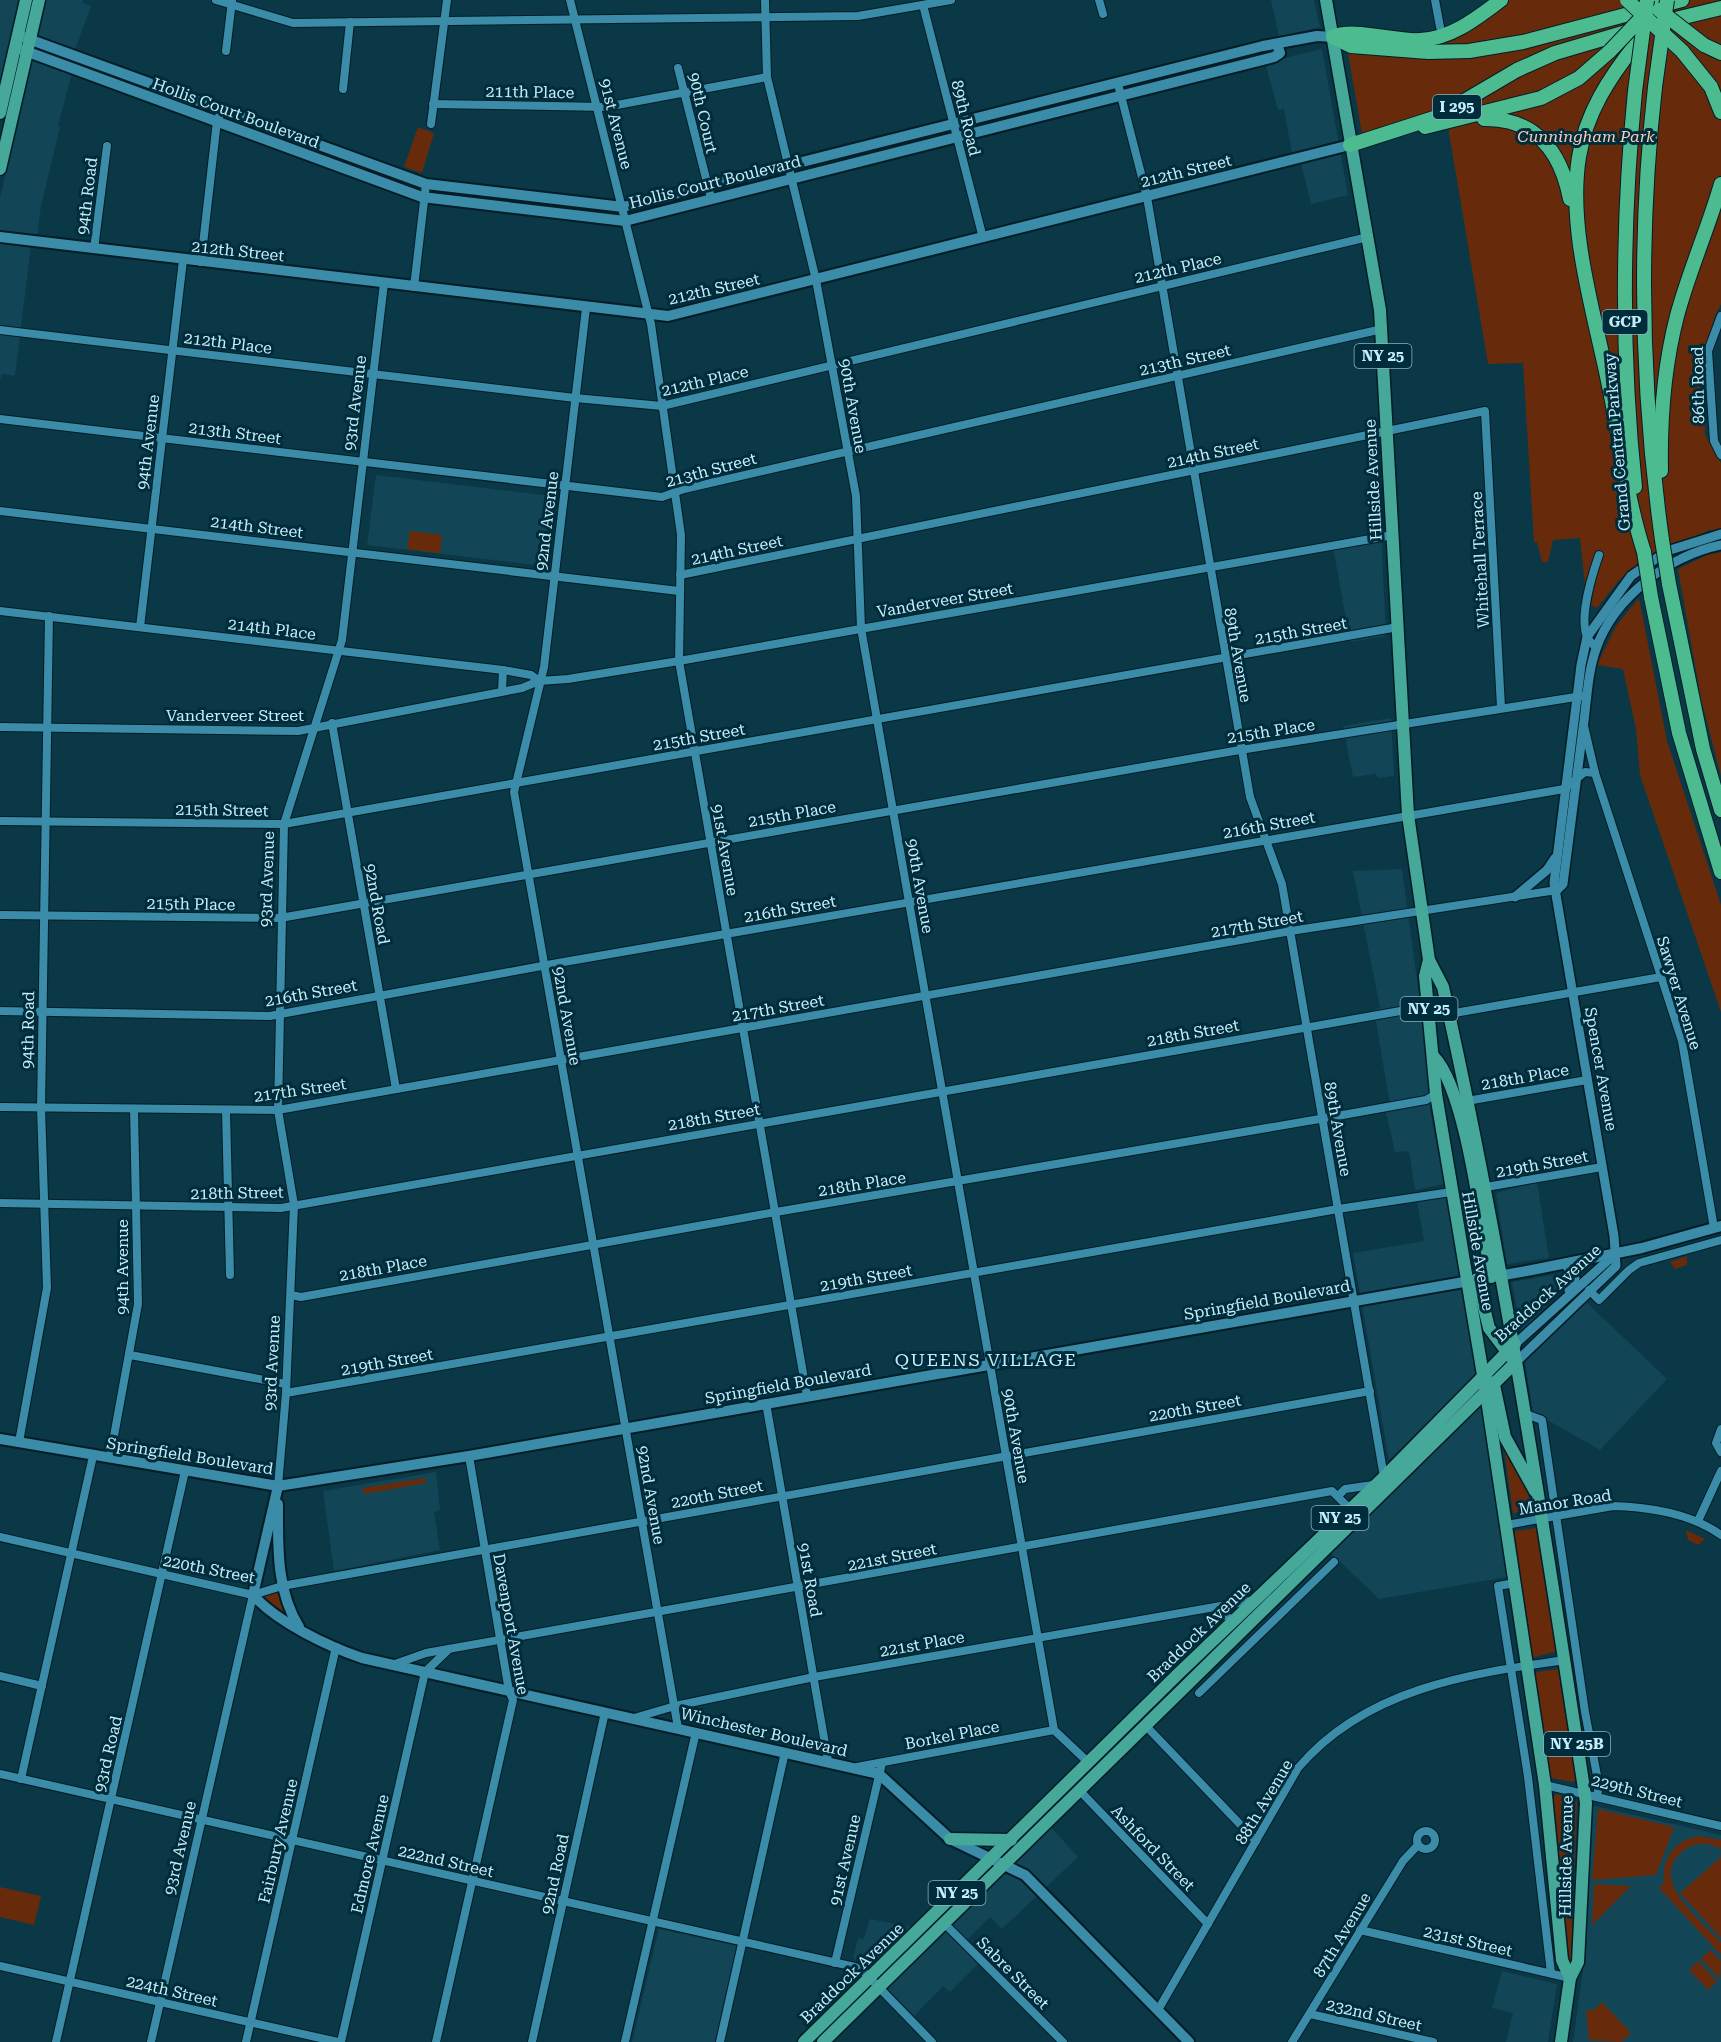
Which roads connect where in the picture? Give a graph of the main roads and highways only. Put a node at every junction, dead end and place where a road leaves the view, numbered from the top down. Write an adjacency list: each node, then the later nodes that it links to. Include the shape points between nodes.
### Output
1 (26, 0): 13 (main road)
2 (39, 0): 13 (main road)
3 (1326, 0): 12 (main road, Hillside Avenue / NY 25)
4 (1503, 0): 12 (highway, via 1451,33 1428,40 1347,34)
5 (1628, 0): 25 (highway, bridge, via 1682,51 1710,87)
6 (1648, 0): 15 (highway, bridge, via 1704,45); 46 (highway, Grand Central Parkway / GCP, bridge, via 1626,200 1625,324 1632,457)
7 (1658, 0): 27 (highway, bridge, via 1591,69 1555,92)
8 (1667, 0): 45 (highway, Grand Central Parkway / GCP, bridge, via 1646,192 1643,315 1648,425)
9 (1677, 0): 44 (highway, bridge, via 1636,44 1602,91 1581,144 1576,198)
10 (1682, 0): 12 (highway, via 1481,50 1413,52 1350,46)
11 (1721, 8): 28 (highway, I 295, via 1567,48)
12 (1333, 37): 14 (main road, Hollis Court Boulevard, via 1317,36); 30 (main road, Hillside Avenue / NY 25)
13 (23, 43): 19 (main road, Hollis Court Boulevard); 21 (main road, Hollis Court Boulevard); 26 (main road); 34 (main road)
14 (1277, 45): 16 (main road, Hollis Court Boulevard); 18 (main road, Hollis Court Boulevard, via 1281,51 1277,56)
15 (1721, 53)
16 (1220, 57): 17 (main road, Hollis Court Boulevard); 18 (main road)
17 (1175, 69): 20 (main road); 22 (main road, Hollis Court Boulevard)
18 (1225, 69): 20 (main road, Hollis Court Boulevard)
19 (121, 71): 21 (main road); 23 (main road, Hollis Court Boulevard)
20 (1180, 80): 22 (main road, Hollis Court Boulevard)
21 (117, 85): 24 (main road, Hollis Court Boulevard)
22 (1120, 89): 32 (main road, Hollis Court Boulevard)
23 (173, 90): 24 (main road); 29 (main road, Hollis Court Boulevard)
24 (168, 104): 31 (main road, Hollis Court Boulevard)
25 (1721, 112)
26 (0, 113)
27 (1449, 123): 28 (highway); 44 (highway, via 1505,121 1525,128 1543,141 1564,174)
28 (1409, 128): 30 (highway, I 295)
29 (294, 134): 31 (main road); 33 (main road, Hollis Court Boulevard)
30 (1350, 145): 42 (main road, 212th Street, via 668,316); 49 (main road, Hillside Avenue / NY 25, via 1382,329 1408,815)
31 (289, 149): 35 (main road, Hollis Court Boulevard)
32 (848, 158): 39 (main road, Hollis Court Boulevard, via 787,166 623,207); 41 (main road, Hollis Court Boulevard, via 791,179 625,220)
33 (361, 160): 35 (main road); 37 (main road, Hollis Court Boulevard, via 426,184)
34 (0, 169)
35 (358, 174): 40 (main road, Hollis Court Boulevard, via 422,197)
36 (1721, 184): 43 (highway)
37 (493, 192): 39 (main road, Hollis Court Boulevard); 40 (main road)
38 (1721, 196): 43 (highway)
39 (562, 200): 41 (main road)
40 (492, 205): 41 (main road, Hollis Court Boulevard)
41 (560, 213)
42 (0, 237)
43 (1702, 239): 45 (highway, via 1677,316 1666,373 1661,433)
44 (1581, 250): 46 (highway, via 1631,507)
45 (1662, 540): 47 (highway, Grand Central Parkway / GCP, bridge, via 1695,714)
46 (1644, 552): 48 (highway, Grand Central Parkway / GCP, bridge, via 1679,733)
47 (1721, 810)
48 (1721, 872)
49 (1429, 960): 50 (main road, Hillside Avenue / NY 25, via 1425,976); 52 (main road, Hillside Avenue / NY 25, via 1443,987 1449,1014 1485,1187)
50 (1434, 1057): 52 (main road, via 1444,1068 1459,1113); 53 (main road, Hillside Avenue / NY 25, via 1451,1192)
51 (1718, 1227): 52 (main road, Springfield Boulevard, via 1616,1254)
52 (1496, 1276): 53 (main road, Springfield Boulevard); 54 (main road, Hillside Avenue / NY 25)
53 (1472, 1280): 54 (main road, via 1489,1328); 56 (main road, Hillside Avenue / NY 25); 60 (main road, Springfield Boulevard)
54 (1511, 1348): 55 (main road, Hillside Avenue / NY 25); 56 (main road, Braddock Avenue)
55 (1516, 1362): 57 (main road, Braddock Avenue / NY 25); 61 (main road, Hillside Avenue / NY 25B)
56 (1482, 1375): 57 (main road); 59 (main road, Braddock Avenue / NY 25)
57 (1490, 1389): 59 (main road, Braddock Avenue / NY 25); 61 (main road, via 1505,1437); 69 (main road, Hillside Avenue / NY 25B, via 1545,1785 1562,1960)
58 (0, 1439): 60 (main road, Springfield Boulevard)
59 (1383, 1482): 64 (main road, Braddock Avenue / NY 25); 65 (main road, Braddock Avenue / NY 25)
60 (278, 1486): 62 (main road, 93rd Avenue); 63 (main road, 93rd Avenue, via 282,1586 289,1611)
61 (1540, 1500): 69 (main road, Hillside Avenue / NY 25B, via 1550,1517 1584,1792 1578,1962)
62 (253, 1595): 63 (main road, Winchester Boulevard, via 279,1619)
63 (299, 1627): 66 (main road, Winchester Boulevard, via 362,1658 856,1768 880,1768)
64 (1178, 1674): 65 (main road); 67 (main road, Braddock Avenue / NY 25)
65 (1189, 1684): 68 (main road, Braddock Avenue / NY 25)
66 (950, 1839): 67 (main road); 68 (main road, Winchester Boulevard)
67 (1011, 1840): 68 (main road, Braddock Avenue / NY 25)
68 (997, 1862): 70 (main road, Braddock Avenue / NY 25); 70 (main road, Braddock Avenue / NY 25, via 944,1923); 71 (main road, Winchester Boulevard, via 1025,1875)
69 (1570, 1978): 74 (main road, Hillside Avenue / NY 25B)
70 (874, 1983): 72 (main road, Braddock Avenue / NY 25); 73 (main road, Braddock Avenue / NY 25)
71 (1186, 2041)
72 (804, 2042)
73 (823, 2042)
74 (1561, 2042)

